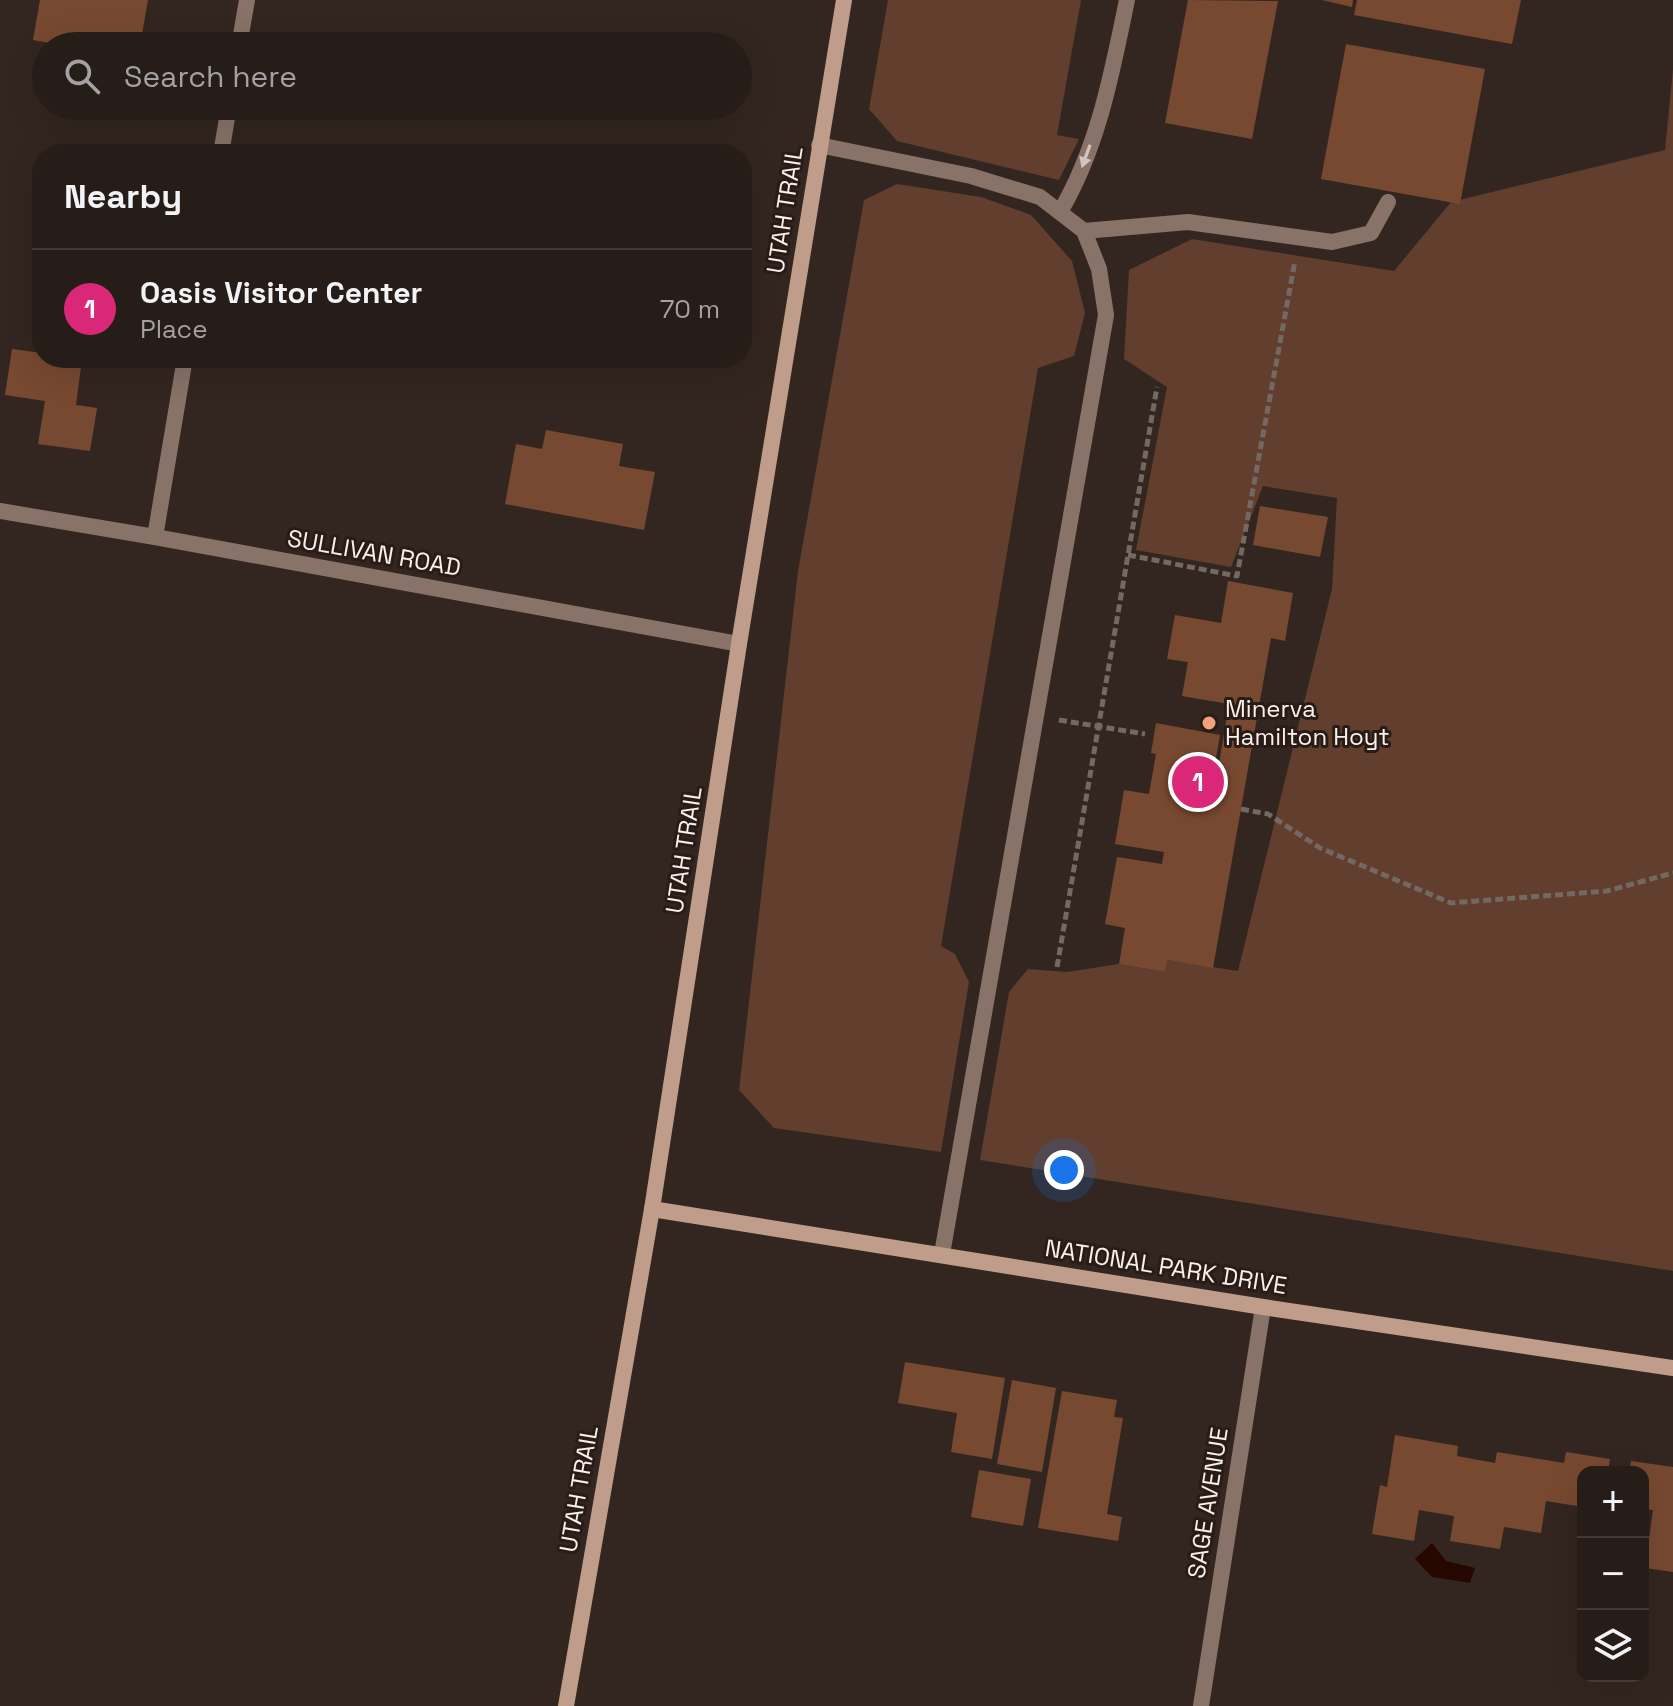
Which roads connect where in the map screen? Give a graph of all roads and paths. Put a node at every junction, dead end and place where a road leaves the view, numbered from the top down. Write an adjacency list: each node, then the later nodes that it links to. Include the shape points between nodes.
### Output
1 (247, 0): 4 (street)
2 (844, 0): 7 (main road, UTAH TRAIL)
3 (1127, 0): 9 (street, one-way to 9, via 1107,97 1075,187)
4 (241, 32)
5 (227, 120): 6 (street)
6 (223, 144)
7 (819, 145): 9 (street, via 971,176 1040,197); 17 (main road, UTAH TRAIL)
8 (1388, 202): 11 (street, via 1371,233 1332,242)
9 (1060, 212): 10 (street)
10 (1084, 231): 11 (street, via 1188,222); 18 (street, via 1099,269 1106,315)
11 (1299, 237): 16 (path, via 1237,576)
12 (183, 368): 15 (street)
13 (1157, 387): 16 (path)
14 (0, 511): 15 (street, SULLIVAN ROAD)
15 (155, 537): 17 (street, SULLIVAN ROAD)
16 (1128, 555): 19 (path)
17 (739, 644): 24 (main road, UTAH TRAIL)
18 (1036, 716): 19 (path); 25 (street)
19 (1098, 727): 20 (path); 23 (path)
20 (1145, 734)
21 (1241, 809): 22 (path, via 1268,814 1320,848 1451,903 1607,891)
22 (1673, 873)
23 (1057, 967)
24 (652, 1209): 25 (main road, NATIONAL PARK DRIVE); 28 (main road, UTAH TRAIL)
25 (942, 1254): 26 (main road, NATIONAL PARK DRIVE)
26 (1263, 1307): 27 (main road, NATIONAL PARK DRIVE); 29 (street, SAGE AVENUE)
27 (1673, 1368)
28 (566, 1706)
29 (1201, 1706)

